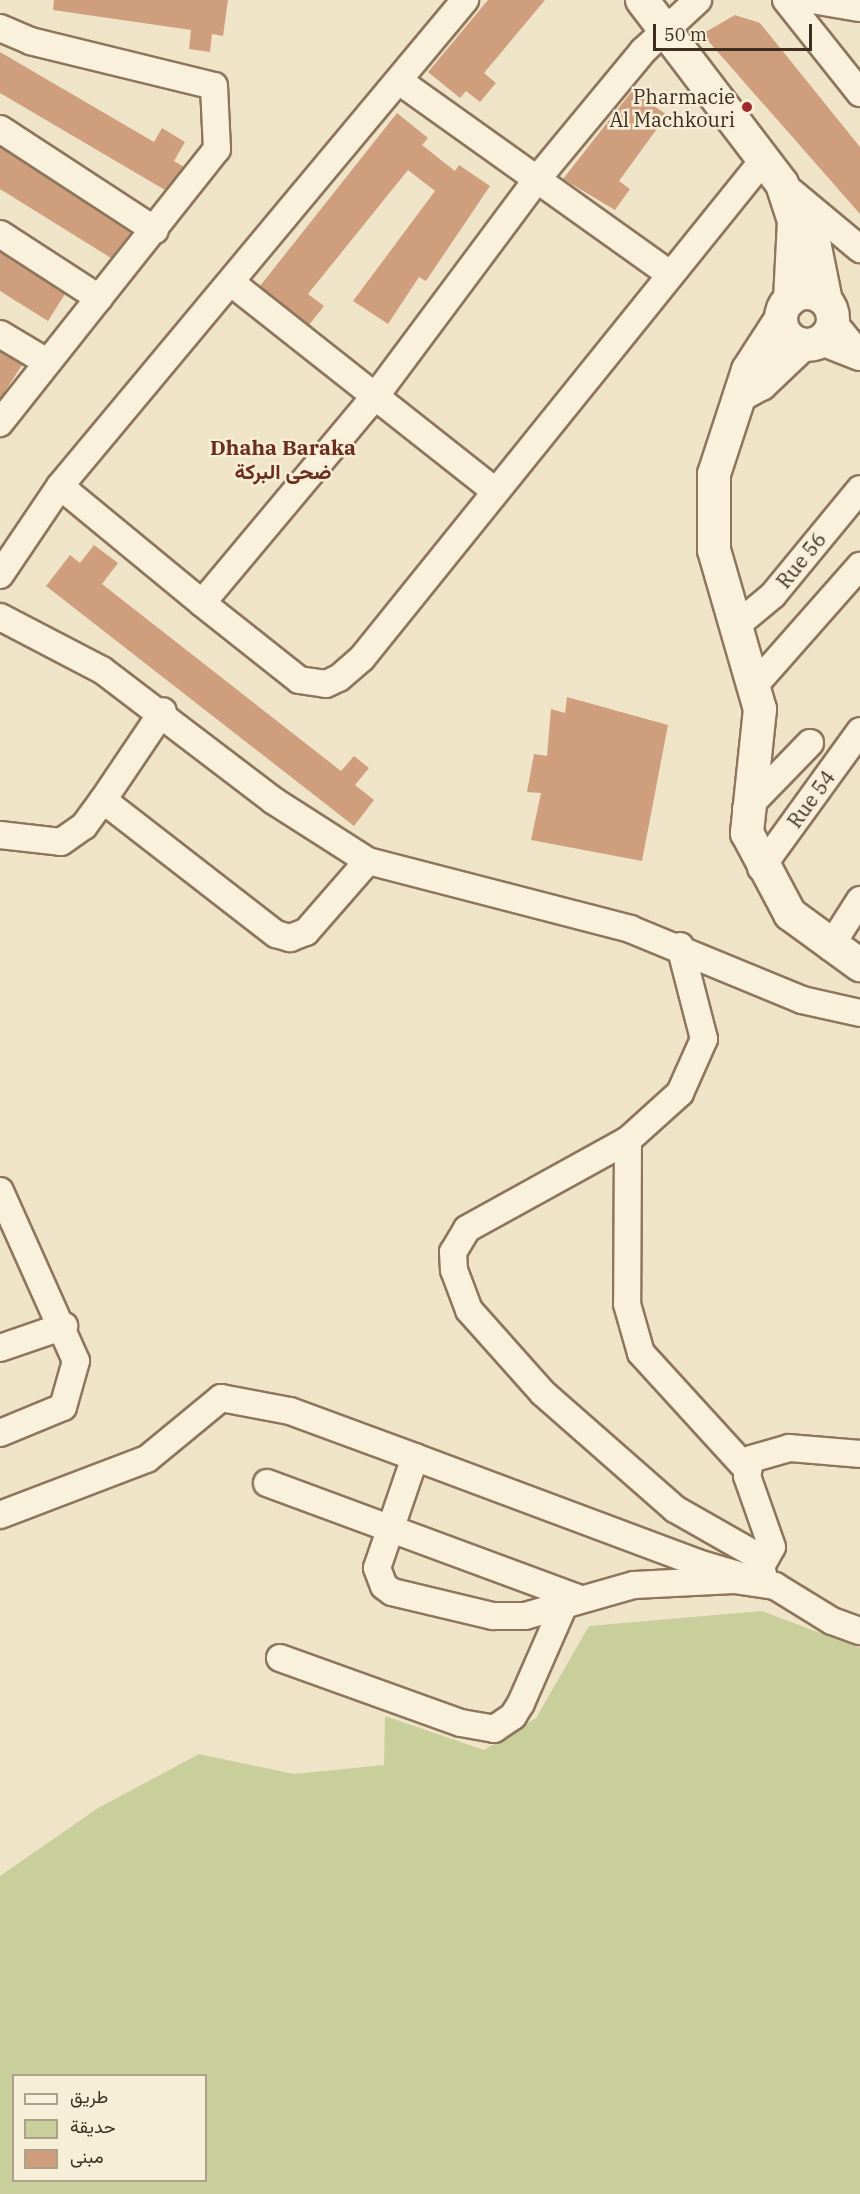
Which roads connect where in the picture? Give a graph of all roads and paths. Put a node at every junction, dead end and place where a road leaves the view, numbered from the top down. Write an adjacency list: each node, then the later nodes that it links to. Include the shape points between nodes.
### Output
1 (465, 0): 9 (street)
2 (642, 0): 7 (street)
3 (698, 0): 7 (street)
4 (786, 0): 10 (street)
5 (812, 0): 6 (street)
6 (860, 8)
7 (667, 27): 12 (street); 13 (street)
8 (0, 28): 16 (street, via 30,41 214,86 216,156)
9 (399, 81): 13 (street); 20 (street)
10 (860, 93)
11 (0, 129): 16 (street)
12 (765, 158): 14 (street); 19 (street)
13 (538, 178): 19 (street); 27 (street)
14 (782, 184): 15 (street); 18 (street)
15 (794, 220): 22 (street); 23 (street, via 815,247)
16 (155, 230): 21 (street)
17 (0, 234): 21 (street)
18 (860, 249)
19 (670, 274): 32 (street)
20 (233, 284): 27 (street); 30 (street)
21 (99, 298): 26 (street)
22 (786, 309): 23 (street, via 784,331); 23 (street, via 806,293); 28 (street, via 758,352)
23 (820, 327): 25 (street); 28 (street, via 761,384)
24 (0, 334): 26 (street)
25 (860, 356)
26 (47, 362): 29 (street)
27 (377, 394): 32 (street); 35 (street)
28 (740, 395): 37 (street, via 714,474 712,512 714,550)
29 (0, 423)
30 (60, 486): 34 (street); 35 (street)
31 (860, 489): 37 (street, Rue 56, via 773,595)
32 (494, 490): 35 (street, via 362,658 326,684 299,680)
33 (860, 566): 38 (street)
34 (0, 575)
35 (202, 603)
36 (0, 617): 39 (street, via 102,670)
37 (736, 625): 38 (street)
38 (755, 684): 43 (street, via 760,727)
39 (163, 711): 42 (street); 45 (street, via 274,801)
40 (860, 731): 46 (street, Rue 54)
41 (810, 743): 43 (street)
42 (103, 800): 44 (street, via 84,826 61,842); 45 (street, via 283,937 306,932)
43 (746, 809): 46 (street, via 747,833)
44 (1, 832)
45 (368, 861): 48 (street)
46 (761, 868): 49 (street, via 790,914)
47 (860, 900): 49 (street)
48 (680, 946): 51 (street, via 792,996); 52 (street, via 703,1025 700,1057 665,1112)
49 (830, 947): 50 (street)
50 (860, 965)
51 (860, 1013)
52 (628, 1140): 60 (street, via 627,1304 641,1353); 64 (street, via 467,1229 453,1252 456,1286 469,1310 514,1364 588,1437 675,1509)
53 (0, 1191): 54 (street)
54 (11, 1242): 55 (street)
55 (64, 1326): 56 (street); 57 (street, via 76,1361 69,1397 51,1416)
56 (0, 1348)
57 (0, 1433)
58 (860, 1454): 60 (street, via 789,1448 757,1454)
59 (415, 1456): 62 (street, via 234,1397 221,1398 147,1459); 63 (street); 64 (street)
60 (746, 1468): 64 (street, via 772,1547)
61 (267, 1484): 63 (street)
62 (0, 1515)
63 (388, 1530): 65 (street); 65 (street, via 377,1568 384,1586 392,1592 493,1616 525,1616)
64 (768, 1577): 65 (street, via 690,1580); 66 (street, via 832,1621)
65 (572, 1602): 67 (street, via 513,1716 494,1729 461,1723)
66 (860, 1630)
67 (280, 1658)

